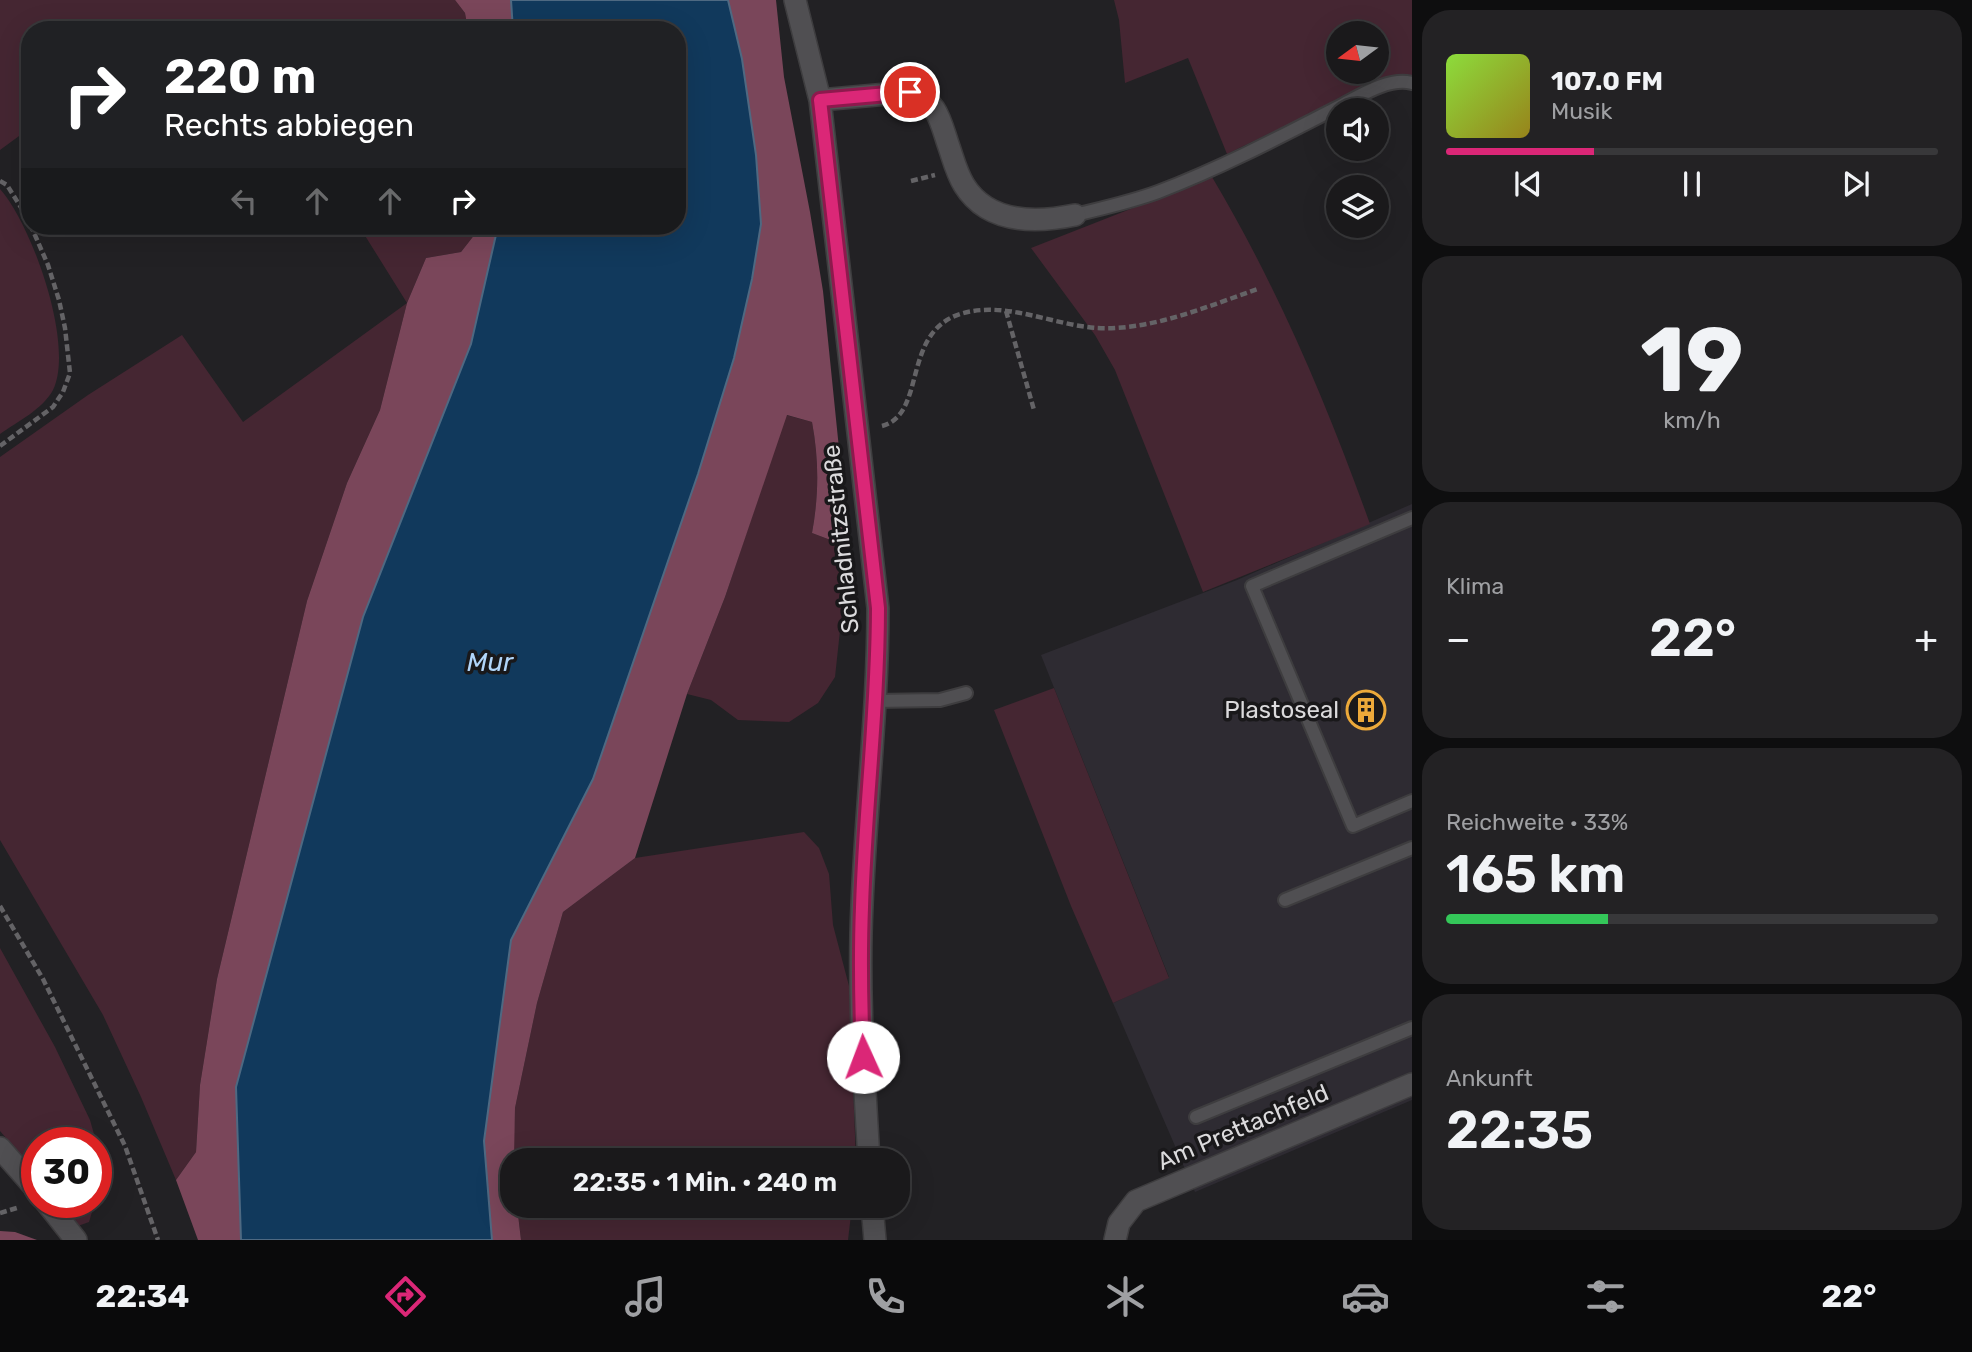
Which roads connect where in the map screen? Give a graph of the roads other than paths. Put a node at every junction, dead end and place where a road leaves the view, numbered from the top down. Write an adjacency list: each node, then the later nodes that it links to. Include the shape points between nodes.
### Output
1 (795, 0): 3 (street, Schladnitzstraße)
2 (1412, 83): 4 (lane, via 1391,84 1358,97 1157,192)
3 (820, 100): 4 (street, via 920,95 940,118 964,186 984,205 1030,220); 7 (street, Schladnitzstraße, via 878,608)
4 (1075, 215)
5 (1412, 518): 8 (lane, via 1252,586 1353,826)
6 (966, 693): 7 (lane, via 940,700)
7 (874, 701): 15 (street, Schladnitzstraße, via 860,989)
8 (1412, 801)
9 (1412, 848): 10 (lane)
10 (1285, 900)
11 (1412, 1028): 13 (lane)
12 (1412, 1084): 21 (street, Am Prettachfeld, via 1136,1201 1119,1223)
13 (1196, 1117)
14 (0, 1147): 16 (street)
15 (868, 1148)
16 (21, 1171)
17 (59, 1218): 19 (street)
18 (873, 1218): 20 (street)
19 (76, 1240)
20 (875, 1240)
21 (1115, 1240)

